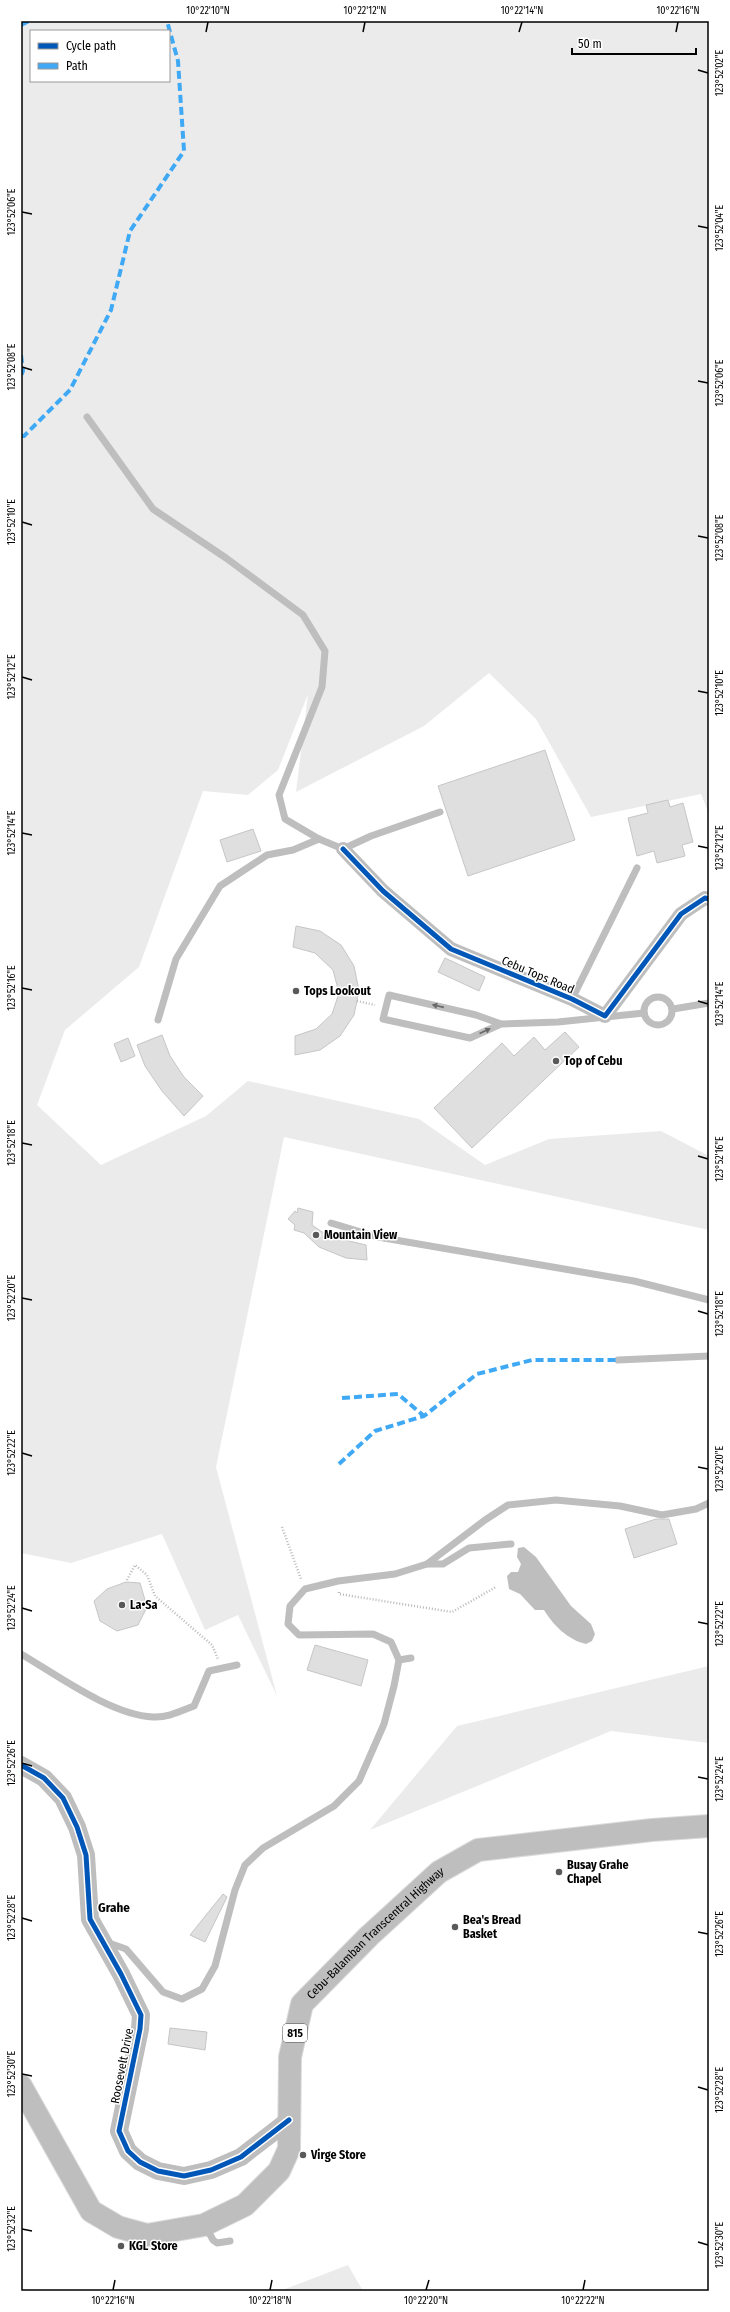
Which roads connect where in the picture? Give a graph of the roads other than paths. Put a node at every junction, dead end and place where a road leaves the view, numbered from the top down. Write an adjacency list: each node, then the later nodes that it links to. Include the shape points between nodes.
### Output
1 (87, 417): 3 (lane, via 153,509 226,558 303,615 325,651 322,687 279,795 285,819)
2 (440, 812): 4 (lane, via 371,836)
3 (319, 839): 4 (lane); 12 (lane, via 293,850 267,855 220,886 176,959)
4 (343, 849): 7 (street, Cebu Tops Road, via 383,891 451,949)
5 (637, 868): 7 (lane)
6 (709, 899): 11 (street, via 705,898 680,914)
7 (572, 1000): 11 (street, Cebu Tops Road)
8 (709, 1003): 9 (lane)
9 (673, 1009): 10 (lane, via 669,1021 657,1025 651,1024); 10 (lane, via 664,997 656,996 649,999)
10 (644, 1013): 11 (lane)
11 (605, 1016): 13 (lane, via 558,1022)
12 (158, 1020)
13 (501, 1024): 13 (lane, one-way to 13, via 476,1015 389,994 383,1019 470,1038)
14 (331, 1223): 15 (lane, via 378,1237 634,1281)
15 (709, 1300)
16 (709, 1356): 17 (lane)
17 (618, 1360)
18 (709, 1503): 20 (lane, via 696,1509 662,1515 620,1506 556,1500 508,1505)
19 (511, 1544): 20 (lane, via 469,1548 443,1564)
20 (427, 1564): 23 (lane, via 395,1574 338,1581 305,1589 290,1606 288,1624 299,1635 373,1634 391,1642)
21 (21, 1654): 24 (lane, via 111,1706 133,1714 154,1717 174,1714 194,1706 209,1671)
22 (411, 1658): 23 (lane)
23 (399, 1660): 27 (lane, via 384,1724 359,1781 334,1806 263,1848 245,1865 235,1890 215,1966 202,1989 182,1999 163,1992 126,1949)
24 (237, 1665)
25 (21, 1765): 27 (street, Roosevelt Drive, via 44,1778 63,1798 77,1827 86,1855 90,1919)
26 (709, 1826): 29 (main road, Cebu-Balamban Transcentral Highway / 815, via 478,1850 439,1872 369,1936 302,2004 290,2056)
27 (104, 1941): 29 (street, Roosevelt Drive, via 141,2015 119,2131 128,2151 140,2162 158,2171 184,2176 211,2170 241,2157)
28 (21, 2086): 30 (main road, Cebu-Balamban Transcentral Highway / 815, via 91,2211 118,2227 147,2235)
29 (289, 2120): 30 (main road, Cebu-Balamban Transcentral Highway / 815, via 289,2149 279,2171 245,2205)
30 (204, 2225): 31 (lane, via 217,2243)
31 (230, 2241)

